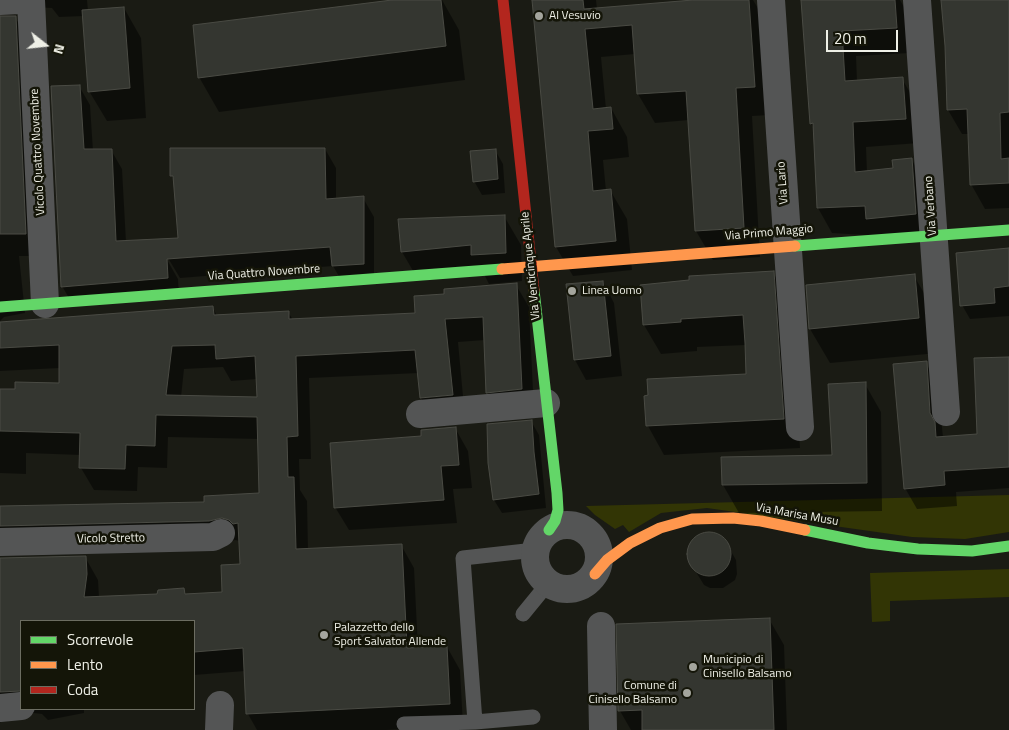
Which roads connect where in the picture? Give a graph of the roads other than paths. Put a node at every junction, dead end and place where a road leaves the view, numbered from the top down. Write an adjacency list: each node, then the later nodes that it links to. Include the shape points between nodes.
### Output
1 (19, 0): 6 (street)
2 (31, 0): 11 (street, Vicolo Quattro Novembre)
3 (503, 0): 10 (street, Via Venticinque Aprile)
4 (771, 0): 9 (street, Via Lario)
5 (917, 0): 8 (street, Via Verbano)
6 (0, 1)
7 (1009, 230): 8 (street, Via Primo Maggio)
8 (933, 234): 9 (street, Via Primo Maggio); 14 (street, Via Verbano)
9 (788, 246): 10 (street, Via Primo Maggio); 16 (street, Via Lario)
10 (531, 267): 11 (street, Via Quattro Novembre); 13 (street, Via Venticinque Aprile)
11 (45, 304): 12 (street, Via Quattro Novembre)
12 (0, 307)
13 (546, 403): 15 (street); 18 (street, Via Venticinque Aprile, via 558,510 555,521)
14 (946, 412)
15 (420, 414)
16 (800, 427)
17 (222, 533): 19 (street, Vicolo Stretto, via 213,537)
18 (542, 540): 21 (street, via 559,525 571,524 581,528 598,546 599,563); 22 (street, via 535,561 543,579); 28 (lane, via 463,558)
19 (0, 542)
20 (1009, 546): 21 (street, Via Marisa Musu, via 972,551 918,549 868,543 762,521 701,518 675,522 638,539 607,560)
21 (595, 574): 22 (street, via 574,589)
22 (552, 586): 23 (lane, via 541,592)
23 (523, 614)
24 (601, 626): 30 (street)
25 (20, 706): 26 (street)
26 (0, 708)
27 (533, 717): 28 (lane)
28 (475, 722): 29 (lane)
29 (404, 724)
30 (603, 730)

